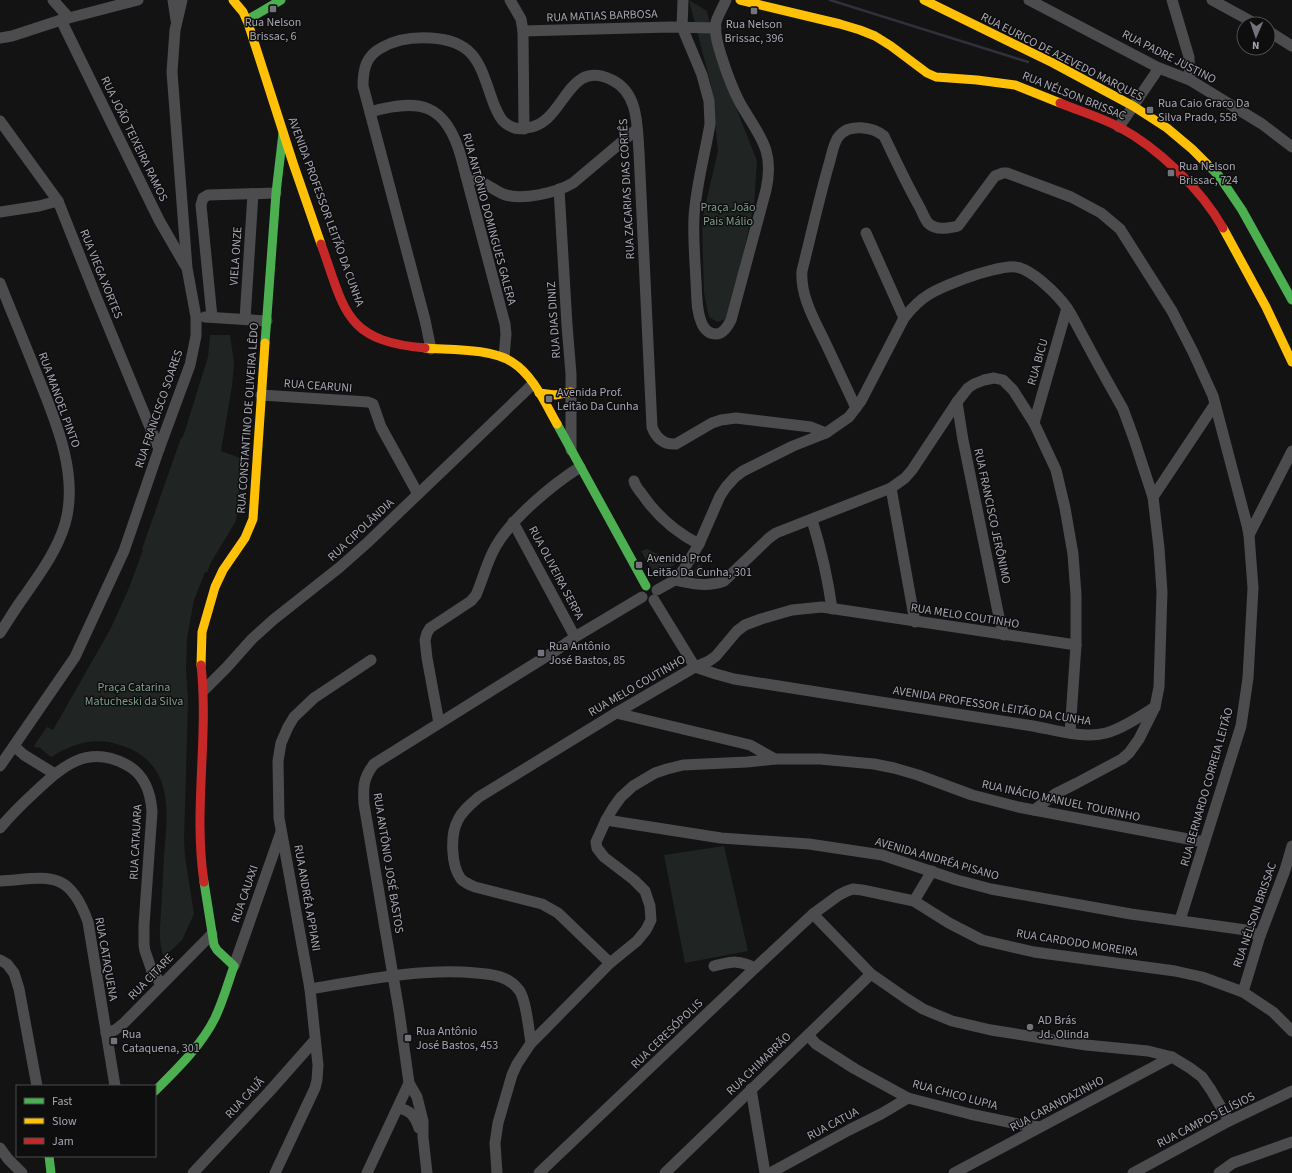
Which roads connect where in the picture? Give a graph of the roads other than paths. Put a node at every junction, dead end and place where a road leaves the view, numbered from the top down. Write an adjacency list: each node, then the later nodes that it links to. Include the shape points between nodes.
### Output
1 (53, 0): 16 (street, RUA JOÃO TEIXEIRA RAMOS)
2 (138, 0): 16 (street)
3 (173, 0): 4 (street); 18 (street, RUA FRANCISCO SOARES)
4 (182, 0): 18 (street, RUA FRANCISCO SOARES)
5 (234, 0): 17 (street, AVENIDA PROFESSOR LEITÃO DA CUNHA)
6 (281, 0): 17 (street)
7 (510, 0): 21 (street, via 521,19)
8 (684, 0): 19 (street)
9 (726, 0): 20 (street)
10 (740, 0): 30 (street, RUA NÉLSON BRISSAC, via 865,32 891,46 936,77 1019,86)
11 (924, 0): 27 (street, RUA EURICO DE AZEVEDO MARQUES, via 1053,63)
12 (1028, 0): 25 (street, RUA PADRE JUSTINO)
13 (1172, 0): 26 (street, via 1189,57)
14 (1212, 0): 15 (street)
15 (1241, 16)
16 (65, 19): 23 (street); 42 (street, RUA JOÃO TEIXEIRA RAMOS, via 159,220)
17 (247, 20): 33 (street, AVENIDA PROFESSOR LEITÃO DA CUNHA)
18 (176, 24): 42 (street, RUA FRANCISCO SOARES, via 172,72)
19 (682, 27): 20 (street, RUA MATIAS BARBOSA); 20 (street, via 702,76 711,113 694,217 694,245 698,313 706,331 719,334 731,320 766,190 769,170 764,142 727,74 717,43); 21 (street, RUA MATIAS BARBOSA)
20 (716, 28)
21 (523, 31): 31 (street)
22 (1276, 36): 24 (street)
23 (0, 38)
24 (1292, 46)
25 (1159, 68): 26 (street, RUA PADRE JUSTINO); 27 (street)
26 (1190, 80): 34 (street, RUA PADRE JUSTINO, via 1262,124)
27 (1133, 106): 30 (street); 44 (street, RUA EURICO DE AZEVEDO MARQUES, via 1167,128 1219,176 1242,210)
28 (370, 112): 31 (street, via 363,86 365,63 368,59 380,48 392,42 420,37 433,38 455,42 470,52 478,62 502,121 511,126); 35 (street, RUA ANTÔNIO DOMINGUES GALERA, via 394,106 414,105 438,114 448,124 457,143); 51 (street)
29 (0, 121): 39 (street, RUA VIEGA XORTES)
30 (1119, 127): 53 (street, RUA NÉLSON BRISSAC, via 1154,149 1177,170 1216,216 1266,307)
31 (524, 128): 32 (street, RUA ZACARIAS DIAS CORTÊS, via 542,124 577,82 596,74 616,81 629,95 635,109)
32 (637, 128): 36 (street, via 573,183); 61 (street, RUA ZACARIAS DIAS CORTÊS, via 652,427 656,435 662,442 676,444 712,423 736,418 811,427)
33 (283, 133): 37 (street, RUA CONSTANTINO DE OLIVEIRA LÊDO); 51 (street, AVENIDA PROFESSOR LEITÃO DA CUNHA, via 342,304 349,315 361,329 378,340)
34 (1292, 147)
35 (466, 176): 36 (street, via 509,195 522,196); 52 (street, RUA ANTÔNIO DOMINGUES GALERA, via 504,324)
36 (559, 189): 55 (street, RUA DIAS DINIZ)
37 (276, 193): 38 (street); 50 (street, RUA CONSTANTINO DE OLIVEIRA LÊDO)
38 (253, 194): 47 (street, via 208,194 202,200); 49 (street, VIELA ONZE)
39 (58, 201): 40 (street); 62 (street, RUA VIEGA XORTES)
40 (0, 212)
41 (866, 233): 48 (street)
42 (186, 268): 46 (street, RUA FRANCISCO SOARES)
43 (0, 283): 80 (street, RUA MANOEL PINTO, via 63,445 69,485 65,525 58,541 44,568)
44 (1292, 300)
45 (1067, 308): 48 (street, via 1052,290 1028,271 1009,267 934,290); 60 (street, RUA BICU); 69 (street, via 1123,409)
46 (196, 317): 47 (street); 62 (street, RUA FRANCISCO SOARES, via 196,336 190,365)
47 (212, 317): 49 (street)
48 (904, 318): 59 (street)
49 (245, 319): 50 (street)
50 (267, 321): 56 (street, RUA CONSTANTINO DE OLIVEIRA LÊDO)
51 (431, 349): 52 (street, AVENIDA PROFESSOR LEITÃO DA CUNHA, via 471,351)
52 (504, 357): 54 (street, AVENIDA PROFESSOR LEITÃO DA CUNHA, via 517,366)
53 (1292, 362)
54 (536, 388): 55 (street, via 547,395); 63 (street, AVENIDA PROFESSOR LEITÃO DA CUNHA); 68 (street, RUA CIPOLÂNDIA)
55 (571, 392): 63 (street, RUA DIAS DINIZ)
56 (261, 395): 68 (street, RUA CEARUNI, via 373,404 381,426); 86 (street, RUA CONSTANTINO DE OLIVEIRA LÊDO, via 253,519 245,538 223,570 209,606 202,632 201,663)
57 (957, 402): 60 (street, via 974,384 994,378 1003,380 1013,390); 67 (street, via 912,470); 81 (street, RUA FRANCISCO JERÔNIMO)
58 (1215, 404): 59 (street, RUA BERNARDO CORREIA LEITÃO, via 1172,311 1120,229 1110,220 1071,197 1003,173 995,176 958,226 934,226 928,223 884,136 875,130 861,128 843,132 836,141 801,277 808,304); 69 (street); 72 (street, RUA BERNARDO CORREIA LEITÃO)
59 (856, 408): 61 (street, via 842,423)
60 (1034, 423): 83 (street, via 1056,470 1065,508 1073,554)
61 (826, 433): 73 (street, via 787,449 735,477 720,496)
62 (159, 449): 91 (street, RUA FRANCISCO SOARES, via 124,551 83,642 75,658)
63 (571, 450): 65 (street, AVENIDA PROFESSOR LEITÃO DA CUNHA)
64 (1292, 451): 72 (street)
65 (580, 467): 71 (street, via 548,490); 75 (street, AVENIDA PROFESSOR LEITÃO DA CUNHA)
66 (634, 481): 73 (street, via 660,516 684,536)
67 (891, 488): 70 (street); 79 (street)
68 (418, 494): 86 (street, RUA CIPOLÂNDIA, via 340,567 252,639)
69 (1153, 497): 87 (street, via 1162,592 1159,687)
70 (812, 520): 74 (street, via 776,533 724,581 703,585); 78 (street, via 830,590)
71 (513, 522): 82 (street, RUA OLIVEIRA SERPA); 89 (street, via 496,546 476,595 430,628 427,633 427,658)
72 (1249, 535): 99 (street, RUA BERNARDO CORREIA LEITÃO, via 1253,588 1246,693 1241,726)
73 (699, 544): 74 (street)
74 (675, 580): 76 (street)
75 (646, 586): 76 (street, via 654,587); 77 (street)
76 (655, 595): 77 (street, via 650,602); 85 (street)
77 (642, 597): 82 (street, RUA ANTÔNIO JOSÉ BASTOS)
78 (832, 609): 79 (street, RUA MELO COUTINHO); 85 (street, RUA MELO COUTINHO, via 822,607 792,610 745,625 716,656)
79 (915, 622): 81 (street, RUA MELO COUTINHO)
80 (0, 633)
81 (1004, 635): 83 (street, RUA MELO COUTINHO)
82 (575, 637): 89 (street, RUA ANTÔNIO JOSÉ BASTOS)
83 (1076, 645): 90 (street)
84 (371, 660): 98 (street, RUA ANDRÉA APPIANI, via 314,698 294,717 288,727 278,761)
85 (695, 667): 88 (street, RUA MELO COUTINHO); 90 (street, AVENIDA PROFESSOR LEITÃO DA CUNHA, via 734,679)
86 (204, 690): 106 (street, RUA CONSTANTINO DE OLIVEIRA LÊDO, via 199,828 202,869)
87 (1155, 707): 90 (street, AVENIDA PROFESSOR LEITÃO DA CUNHA, via 1107,733); 95 (street, via 1139,739 1122,759 1055,794)
88 (616, 713): 92 (street, via 750,745); 109 (street, RUA MELO COUTINHO, via 479,797 458,819 453,835 454,860 460,878 475,887 550,908)
89 (439, 723): 114 (street, RUA ANTÔNIO JOSÉ BASTOS, via 374,764 363,786)
90 (1070, 733)
91 (14, 746): 93 (street, RUA FRANCISCO SOARES); 94 (street, via 24,756)
92 (775, 759): 95 (street, RUA INÁCIO MANUEL TOURINHO, via 820,759 874,764 918,775 972,795); 96 (street, RUA INÁCIO MANUEL TOURINHO, via 667,768 654,773 630,789 612,808)
93 (0, 766)
94 (55, 774): 97 (street, RUA CATAUARA); 115 (street, RUA CATAUARA, via 84,757 103,756 129,766 143,780 151,800 152,812 144,945 152,971)
95 (1034, 810): 99 (street, RUA INÁCIO MANUEL TOURINHO)
96 (606, 820): 101 (street, AVENIDA ANDRÉA PISANO, via 721,838 809,844 882,855); 109 (street, RUA INÁCIO MANUEL TOURINHO, via 596,842 597,848 604,857 645,891 651,914 651,920 643,935)
97 (0, 828)
98 (281, 831): 110 (street, RUA CAUAXI); 116 (street, RUA ANDRÉA APPIANI)
99 (1204, 842): 105 (street, RUA BERNARDO CORREIA LEITÃO)
100 (1292, 846): 107 (street, RUA NÉLSON BRISSAC)
101 (932, 872): 103 (street); 105 (street, AVENIDA ANDRÉA PISANO, via 991,888 1131,914)
102 (0, 881): 119 (street, RUA CATAQUENA, via 51,878 58,880 71,890 82,905 88,922)
103 (914, 901): 104 (street, RUA CARDODO MOREIRA, via 854,889 839,894); 117 (street, RUA CARDODO MOREIRA, via 982,940 1034,952 1175,971 1202,977)
104 (813, 914): 112 (street, RUA CERESÓPOLIS); 113 (street)
105 (1180, 920): 107 (street, AVENIDA ANDRÉA PISANO, via 1246,930)
106 (212, 934): 110 (street, RUA CONSTANTINO DE OLIVEIRA LÊDO, via 217,950); 115 (street, RUA CITARE)
107 (1260, 936): 117 (street, RUA NÉLSON BRISSAC)
108 (0, 960): 125 (street, via 14,973 20,989)
109 (610, 963): 122 (street, RUA INÁCIO MANUEL TOURINHO)
110 (234, 966): 128 (street, via 212,1022 185,1060)
111 (714, 966): 112 (street, via 734,962 745,963)
112 (754, 968): 138 (street, RUA CERESÓPOLIS)
113 (871, 974): 120 (street, RUA CHIMARRÃO); 123 (street, via 923,1009 952,1021 1004,1032)
114 (393, 976): 116 (street); 122 (street, via 450,971 503,978 515,986 523,998); 124 (street, RUA ANTÔNIO JOSÉ BASTOS)
115 (161, 984): 119 (street, RUA CITARE, via 120,1027)
116 (310, 989): 121 (street, RUA ANDRÉA APPIANI)
117 (1244, 992): 118 (street, RUA CARDODO MOREIRA, via 1273,1012)
118 (1292, 1031)
119 (106, 1033): 126 (street, RUA CATAQUENA)
120 (808, 1035): 127 (street, RUA CHIMARRÃO); 130 (street, RUA CHICO LUPIA, via 816,1044 855,1070)
121 (315, 1040): 141 (street, RUA CAUÃ); 142 (street, RUA ANDRÉA APPIANI, via 318,1065 315,1088)
122 (531, 1043): 145 (street, RUA INÁCIO MANUEL TOURINHO, via 512,1075 503,1104 495,1143)
123 (1172, 1057): 132 (street, via 1202,1077); 133 (street, RUA CARANDAZINHO)
124 (409, 1083): 131 (street); 134 (street, RUA ANTÔNIO JOSÉ BASTOS, via 417,1096 423,1121)
125 (37, 1085)
126 (115, 1085)
127 (751, 1089): 146 (street, RUA CHIMARRÃO); 147 (street)
128 (156, 1090)
129 (1292, 1091): 132 (street, RUA CAMPOS ELÍSIOS)
130 (908, 1098): 133 (street, RUA CHICO LUPIA); 148 (street, RUA CATUA)
131 (398, 1108): 134 (street, RUA ANTÔNIO JOSÉ BASTOS, via 410,1111); 143 (street)
132 (1229, 1121): 150 (street, RUA CAMPOS ELÍSIOS)
133 (1040, 1128): 149 (street, RUA CARANDAZINHO)
134 (423, 1137): 144 (street, RUA ANTÔNIO JOSÉ BASTOS)
135 (1292, 1142): 151 (street, via 1233,1163)
136 (0, 1148): 139 (street)
137 (49, 1157): 140 (street)
138 (541, 1172)
139 (22, 1173)
140 (51, 1173)
141 (193, 1173)
142 (274, 1173)
143 (367, 1173)
144 (427, 1173)
145 (497, 1173)
146 (665, 1173)
147 (765, 1173)
148 (770, 1173)
149 (954, 1173)
150 (1133, 1173)
151 (1219, 1173)

